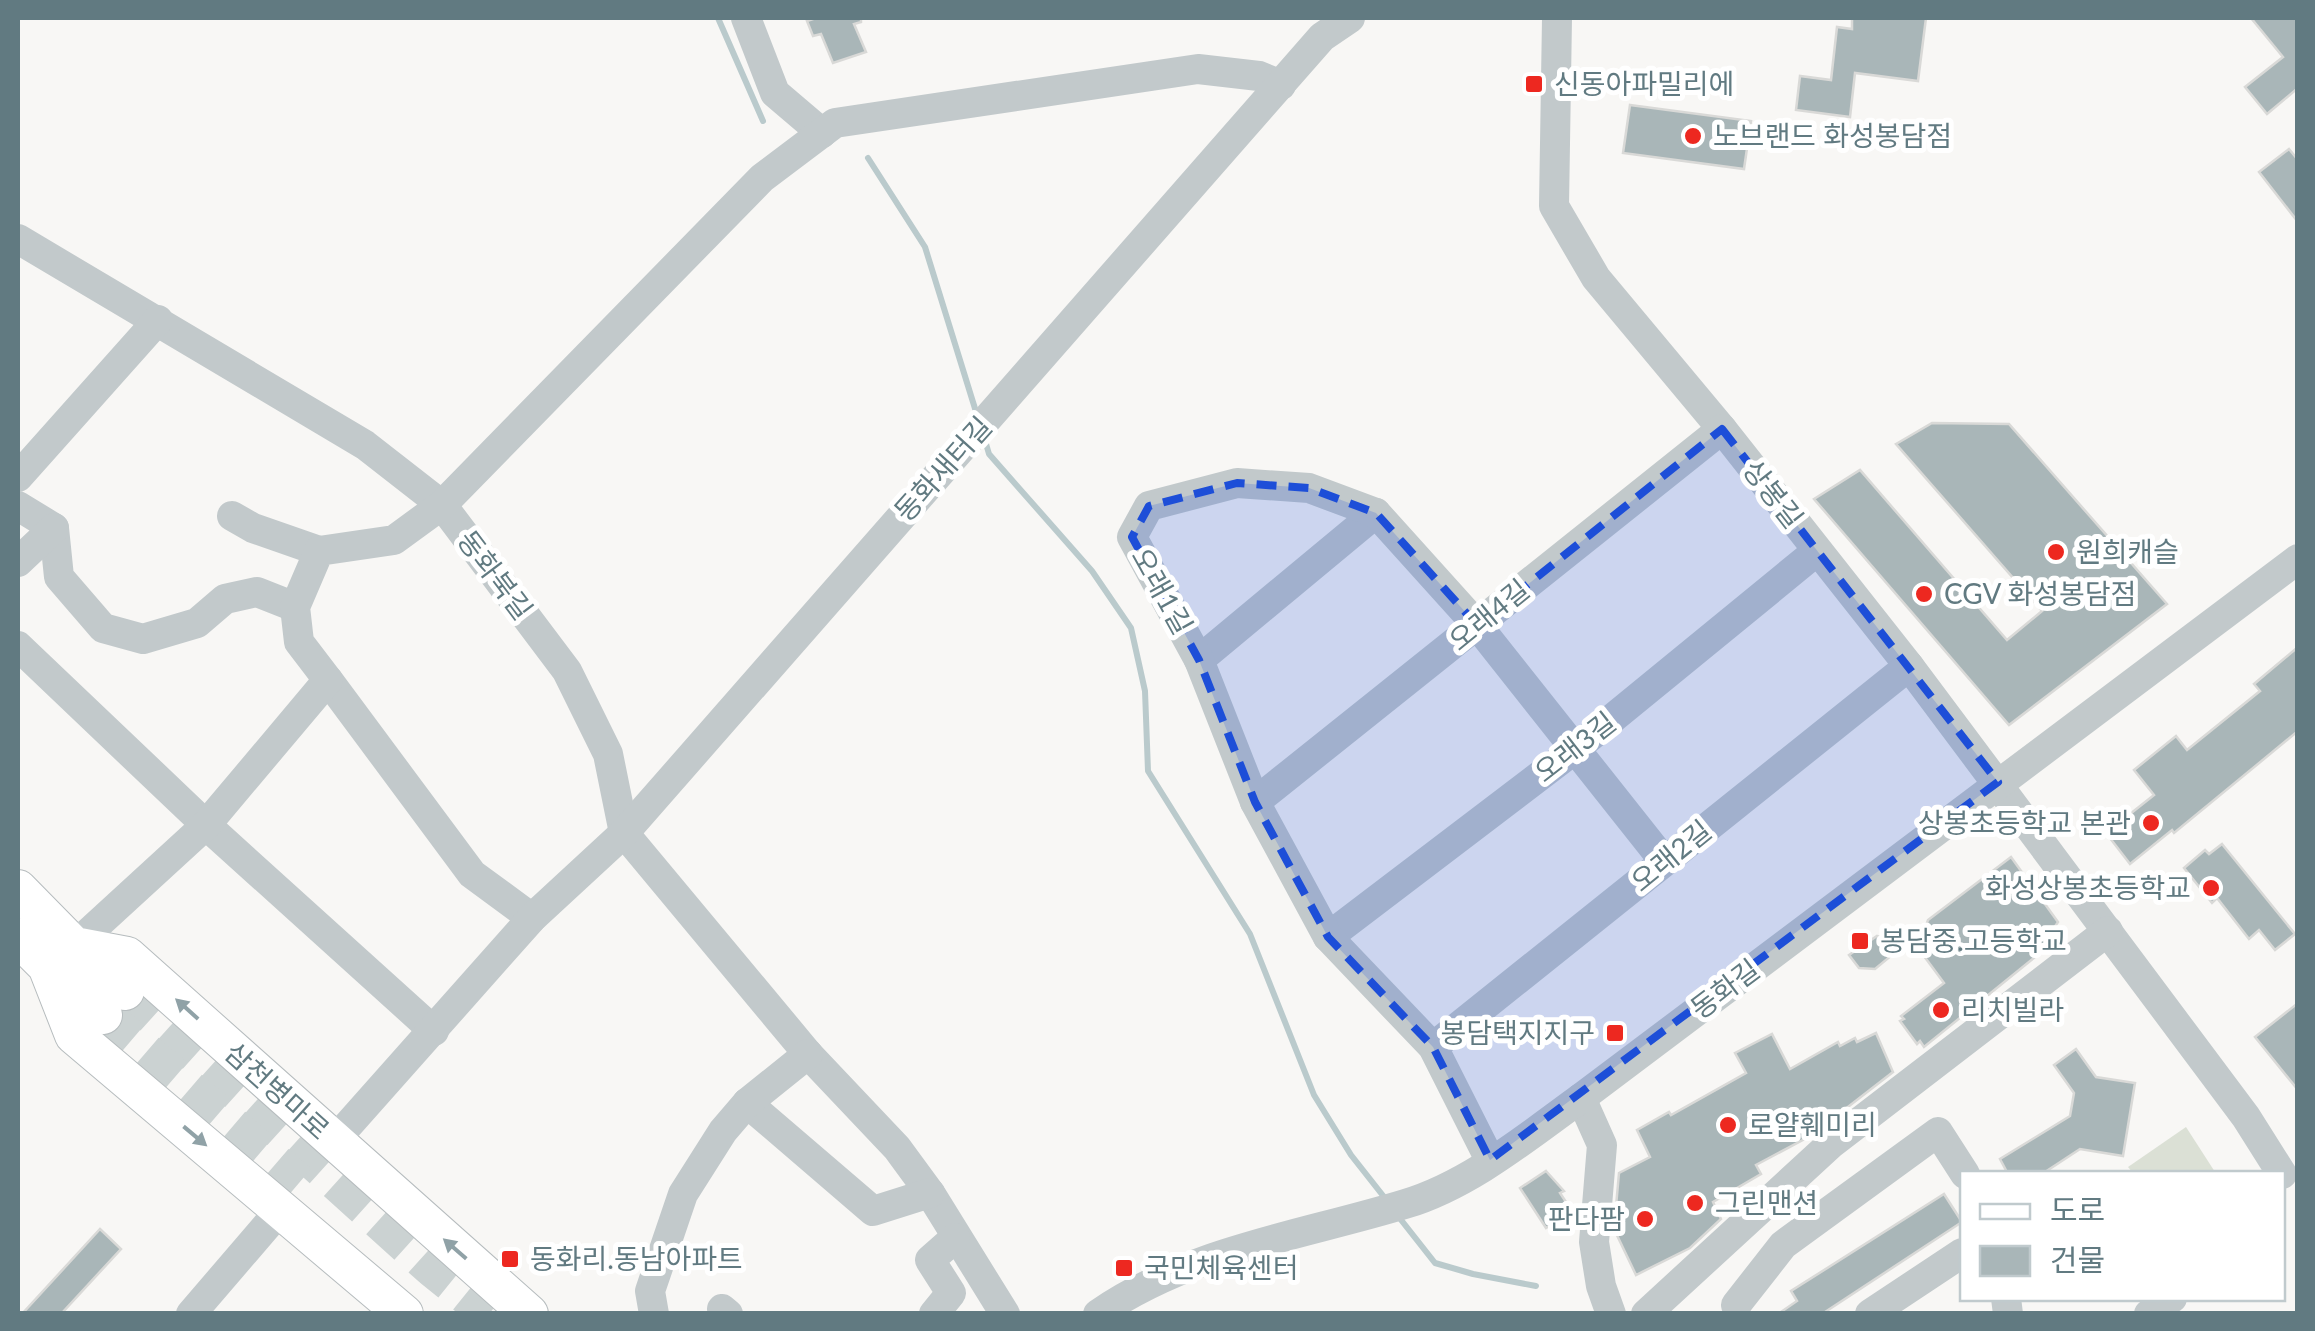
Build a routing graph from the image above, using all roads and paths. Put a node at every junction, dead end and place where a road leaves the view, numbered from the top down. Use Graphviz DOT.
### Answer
graph roads {
  1 [pos="746,18"];
  2 [pos="1350,18"];
  3 [pos="1557,18"];
  4 [pos="1280,86"];
  5 [pos="822,133"];
  6 [pos="20,245"];
  7 [pos="158,320"];
  8 [pos="1722,430"];
  9 [pos="18,476"];
  10 [pos="442,505"];
  11 [pos="18,506"];
  12 [pos="1376,513"];
  13 [pos="232,516"];
  14 [pos="54,528"];
  15 [pos="1817,551"];
  16 [pos="319,552"];
  17 [pos="2298,559"];
  18 [pos="18,562"];
  19 [pos="295,607"];
  20 [pos="1476,625"];
  21 [pos="18,646"];
  22 [pos="1199,660"];
  23 [pos="1909,666"];
  24 [pos="328,680"];
  25 [pos="1575,748"];
  26 [pos="1998,782"];
  27 [pos="1255,802"];
  28 [pos="206,824"];
  29 [pos="624,833"];
  30 [pos="1664,861"];
  31 [pos="18,889"];
  32 [pos="532,918"];
  33 [pos="2108,931"];
  34 [pos="18,938"];
  35 [pos="1328,938"];
  36 [pos="60,956"];
  37 [pos="114,1003"];
  38 [pos="434,1031"];
  39 [pos="1433,1047"];
  40 [pos="808,1054"];
  41 [pos="1581,1098"];
  42 [pos="747,1103"];
  43 [pos="334,1142"];
  44 [pos="1490,1160"];
  45 [pos="1964,1171"];
  46 [pos="2280,1171"];
  47 [pos="930,1193"];
  48 [pos="282,1208"];
  49 [pos="955,1238"];
  50 [pos="1960,1254"];
  51 [pos="1736,1305"];
  52 [pos="191,1314"];
  53 [pos="404,1314"];
  54 [pos="528,1314"];
  55 [pos="654,1314"];
  56 [pos="934,1314"];
  57 [pos="1005,1314"];
  58 [pos="1098,1314"];
  59 [pos="1611,1314"];
  60 [pos="1646,1314"];
  61 [pos="1870,1314"];
  1 -- 5 [label="street"];
  2 -- 4 [label="street, 동화새터길"];
  3 -- 8 [label="street, 상봉길"];
  4 -- 5 [label="street"];
  4 -- 29 [label="street, 동화새터길"];
  5 -- 10 [label="street"];
  6 -- 7 [label="street, 동화북길"];
  7 -- 9 [label="street"];
  7 -- 10 [label="street, 동화북길"];
  8 -- 15 [label="street, 상봉길"];
  8 -- 20 [label="street, 오래4길"];
  10 -- 16 [label="street"];
  10 -- 29 [label="street, 동화북길"];
  11 -- 14 [label="street"];
  12 -- 20 [label="street, 오래1길"];
  12 -- 22 [label="street"];
  12 -- 22 [label="street, 오래1길"];
  13 -- 16 [label="street"];
  14 -- 18 [label="street"];
  14 -- 19 [label="street"];
  15 -- 23 [label="street, 상봉길"];
  15 -- 25 [label="street, 오래3길"];
  16 -- 19 [label="street"];
  17 -- 26 [label="street, 동화길"];
  19 -- 24 [label="street"];
  20 -- 25 [label="street, 오래1길"];
  20 -- 27 [label="street, 오래4길"];
  21 -- 28 [label="street"];
  22 -- 27 [label="street, 오래1길"];
  23 -- 26 [label="street, 상봉길"];
  23 -- 30 [label="street, 오래2길"];
  24 -- 28 [label="street"];
  24 -- 32 [label="street"];
  25 -- 30 [label="street, 오래1길"];
  25 -- 35 [label="street, 오래3길"];
  26 -- 33 [label="street, 상봉길"];
  26 -- 41 [label="street, 동화길"];
  27 -- 35 [label="street, 오래1길"];
  28 -- 36 [label="street"];
  28 -- 38 [label="street"];
  29 -- 32 [label="street, 동화새터길"];
  29 -- 40 [label="street, 동화북길"];
  30 -- 39 [label="street, 오래2길"];
  31 -- 36 [label="main road"];
  32 -- 38 [label="street, 동화새터길"];
  33 -- 46 [label="street, 상봉길"];
  33 -- 60 [label="street"];
  34 -- 36 [label="main road"];
  35 -- 39 [label="street, 오래1길"];
  36 -- 37 [label="main road"];
  43 -- 36 [label="main road, 삼천병마로, one-way"];
  36 -- 48 [label="main road, one-way"];
  38 -- 43 [label="street, 동화새터길"];
  39 -- 44 [label="street, 오래1길"];
  40 -- 42 [label="street"];
  40 -- 47 [label="street, 동화북길"];
  41 -- 44 [label="street, 동화길"];
  41 -- 59 [label="street"];
  42 -- 47 [label="street"];
  42 -- 55 [label="street"];
  54 -- 43 [label="main road, 삼천병마로, one-way"];
  44 -- 58 [label="street, 동화길"];
  45 -- 51 [label="street"];
  47 -- 49 [label="street, 동화북길"];
  48 -- 52 [label="street"];
  48 -- 53 [label="main road"];
  49 -- 56 [label="street"];
  49 -- 57 [label="street, 동화북길"];
  50 -- 61 [label="street"];
}
